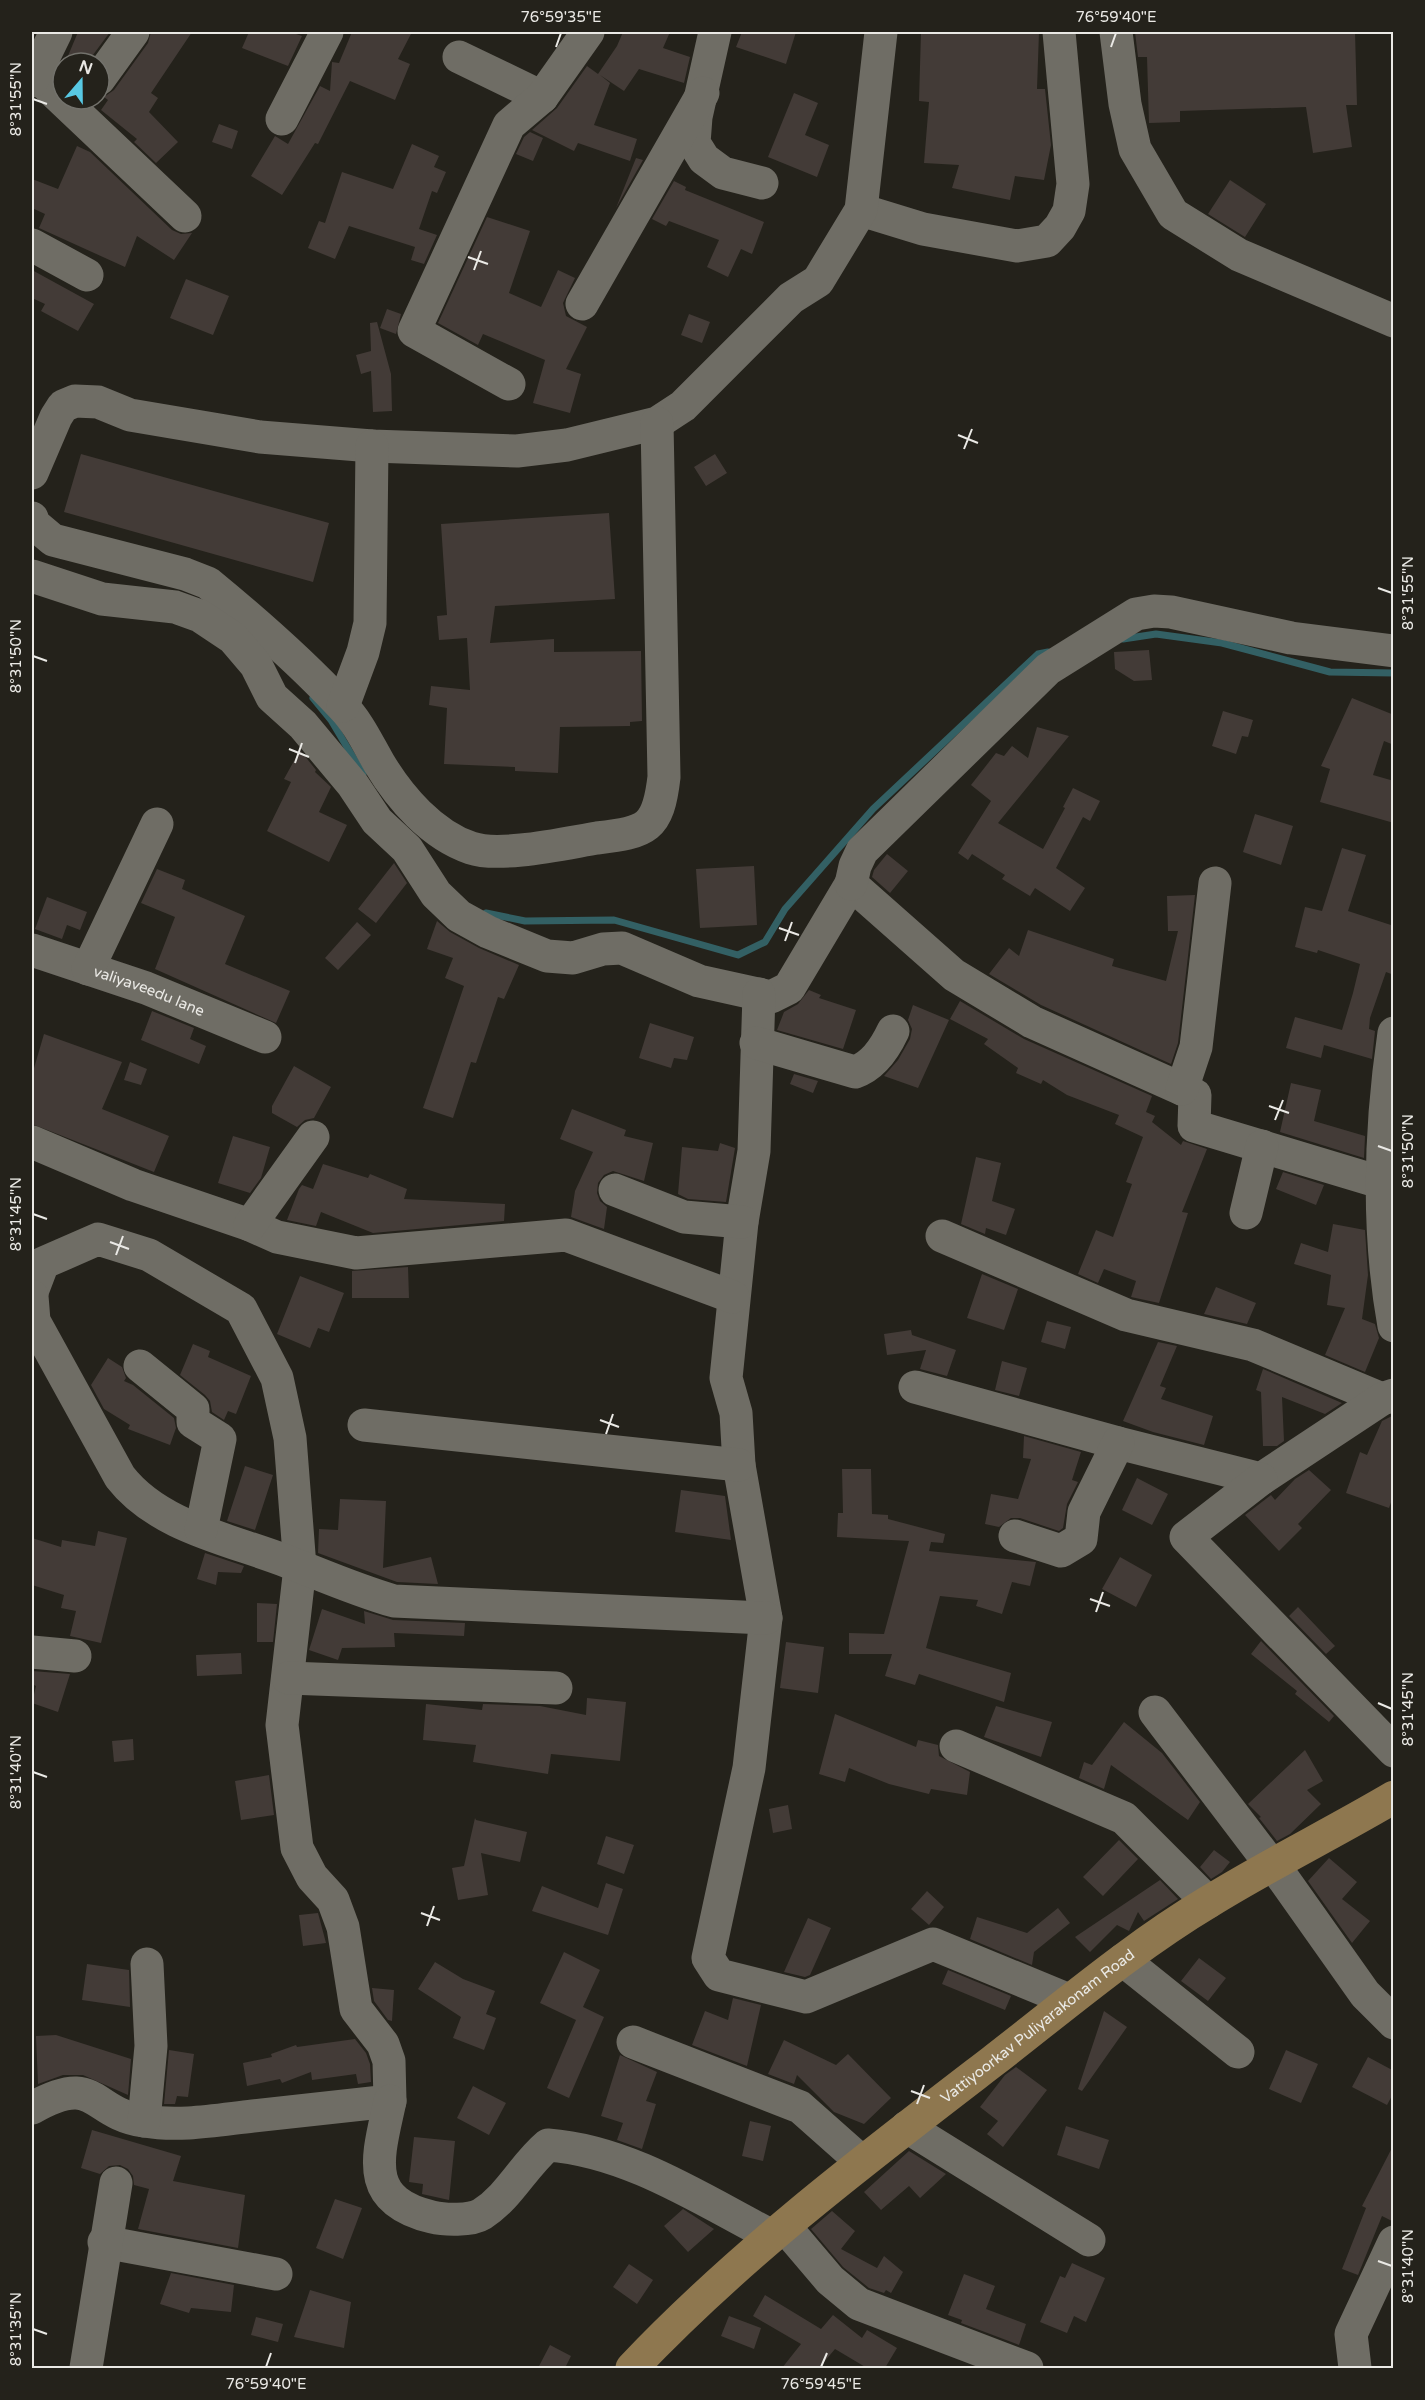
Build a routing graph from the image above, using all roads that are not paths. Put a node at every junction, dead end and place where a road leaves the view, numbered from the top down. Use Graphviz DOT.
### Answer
graph roads {
  1 [pos="56,32"];
  2 [pos="133,32"];
  3 [pos="327,32"];
  4 [pos="588,32"];
  5 [pos="715,32"];
  6 [pos="881,32"];
  7 [pos="1059,32"];
  8 [pos="1116,32"];
  9 [pos="459,57"];
  10 [pos="111,63"];
  11 [pos="33,77"];
  12 [pos="703,93"];
  13 [pos="543,97"];
  14 [pos="282,119"];
  15 [pos="762,183"];
  16 [pos="861,210"];
  17 [pos="185,216"];
  18 [pos="32,245"];
  19 [pos="87,275"];
  20 [pos="582,304"];
  21 [pos="1394,321"];
  22 [pos="509,384"];
  23 [pos="657,423"];
  24 [pos="372,446"];
  25 [pos="32,473"];
  26 [pos="32,518"];
  27 [pos="32,576"];
  28 [pos="1394,651"];
  29 [pos="343,706"];
  30 [pos="157,824"];
  31 [pos="1215,883"];
  32 [pos="851,885"];
  33 [pos="32,950"];
  34 [pos="88,969"];
  35 [pos="759,994"];
  36 [pos="893,1032"];
  37 [pos="1394,1034"];
  38 [pos="265,1037"];
  39 [pos="756,1043"];
  40 [pos="1182,1089"];
  41 [pos="313,1137"];
  42 [pos="32,1142"];
  43 [pos="1262,1146"];
  44 [pos="1387,1173"];
  45 [pos="615,1190"];
  46 [pos="1246,1213"];
  47 [pos="742,1222"];
  48 [pos="250,1225"];
  49 [pos="942,1236"];
  50 [pos="32,1294"];
  51 [pos="733,1297"];
  52 [pos="1394,1326"];
  53 [pos="140,1365"];
  54 [pos="915,1387"];
  55 [pos="1388,1397"];
  56 [pos="364,1425"];
  57 [pos="1118,1443"];
  58 [pos="739,1465"];
  59 [pos="1261,1479"];
  60 [pos="201,1530"];
  61 [pos="1015,1536"];
  62 [pos="300,1567"];
  63 [pos="766,1618"];
  64 [pos="32,1652"];
  65 [pos="75,1656"];
  66 [pos="288,1678"];
  67 [pos="556,1688"];
  68 [pos="1155,1712"];
  69 [pos="957,1746"];
  70 [pos="1394,1751"];
  71 [pos="1394,1797"];
  72 [pos="1272,1865"];
  73 [pos="1208,1902"];
  74 [pos="1123,1960"];
  75 [pos="147,1964"];
  76 [pos="1069,2000"];
  77 [pos="1394,2024"];
  78 [pos="633,2042"];
  79 [pos="1238,2052"];
  80 [pos="390,2101"];
  81 [pos="32,2108"];
  82 [pos="144,2121"];
  83 [pos="907,2127"];
  84 [pos="862,2162"];
  85 [pos="116,2183"];
  86 [pos="778,2231"];
  87 [pos="1089,2240"];
  88 [pos="104,2242"];
  89 [pos="1394,2242"];
  90 [pos="276,2274"];
  91 [pos="86,2368"];
  92 [pos="632,2368"];
  93 [pos="1027,2368"];
  94 [pos="1355,2368"];
  1 -- 11 [label="street"];
  2 -- 10 [label="street"];
  3 -- 14 [label="street"];
  4 -- 13 [label="street"];
  5 -- 12 [label="street"];
  6 -- 16 [label="street"];
  7 -- 16 [label="street"];
  8 -- 21 [label="street"];
  9 -- 13 [label="street"];
  11 -- 17 [label="street"];
  12 -- 15 [label="street"];
  12 -- 20 [label="street"];
  13 -- 22 [label="street"];
  16 -- 23 [label="street"];
  18 -- 19 [label="street"];
  23 -- 24 [label="street"];
  23 -- 29 [label="street"];
  24 -- 25 [label="street"];
  24 -- 29 [label="street"];
  26 -- 29 [label="street"];
  27 -- 35 [label="street"];
  28 -- 32 [label="street"];
  30 -- 34 [label="street"];
  31 -- 40 [label="street"];
  32 -- 35 [label="street"];
  32 -- 40 [label="street"];
  33 -- 34 [label="street, valiyaveedu lane"];
  34 -- 38 [label="street, valiyaveedu lane"];
  35 -- 39 [label="street"];
  36 -- 39 [label="street"];
  37 -- 44 [label="street"];
  39 -- 47 [label="street"];
  40 -- 43 [label="street"];
  41 -- 48 [label="street"];
  42 -- 48 [label="street"];
  43 -- 44 [label="street"];
  43 -- 46 [label="street"];
  44 -- 52 [label="street"];
  45 -- 47 [label="street"];
  47 -- 51 [label="street"];
  48 -- 51 [label="street"];
  49 -- 55 [label="street"];
  50 -- 60 [label="street"];
  50 -- 62 [label="street"];
  51 -- 58 [label="street"];
  53 -- 60 [label="street"];
  54 -- 57 [label="street"];
  55 -- 59 [label="street"];
  56 -- 58 [label="street"];
  57 -- 59 [label="street"];
  57 -- 61 [label="street"];
  58 -- 63 [label="street"];
  59 -- 70 [label="street"];
  60 -- 62 [label="street"];
  62 -- 63 [label="street"];
  62 -- 66 [label="street"];
  63 -- 76 [label="street"];
  64 -- 65 [label="street"];
  66 -- 67 [label="street"];
  66 -- 80 [label="street"];
  68 -- 72 [label="street"];
  69 -- 73 [label="street"];
  71 -- 72 [label="main road, Vattiyoorkav Puliyarakonam Road"];
  72 -- 73 [label="main road, Vattiyoorkav Puliyarakonam Road"];
  72 -- 77 [label="street"];
  73 -- 74 [label="main road, Vattiyoorkav Puliyarakonam Road"];
  74 -- 76 [label="main road, Vattiyoorkav Puliyarakonam Road"];
  74 -- 79 [label="street"];
  75 -- 82 [label="street"];
  76 -- 83 [label="main road, Vattiyoorkav Puliyarakonam Road"];
  78 -- 84 [label="street"];
  80 -- 82 [label="street"];
  80 -- 86 [label="street"];
  81 -- 82 [label="street"];
  83 -- 84 [label="main road, Vattiyoorkav Puliyarakonam Road"];
  83 -- 87 [label="street"];
  84 -- 86 [label="main road, Vattiyoorkav Puliyarakonam Road"];
  85 -- 88 [label="street"];
  86 -- 92 [label="main road, Vattiyoorkav Puliyarakonam Road"];
  86 -- 93 [label="street"];
  88 -- 90 [label="street"];
  88 -- 91 [label="street"];
  89 -- 94 [label="street"];
}
